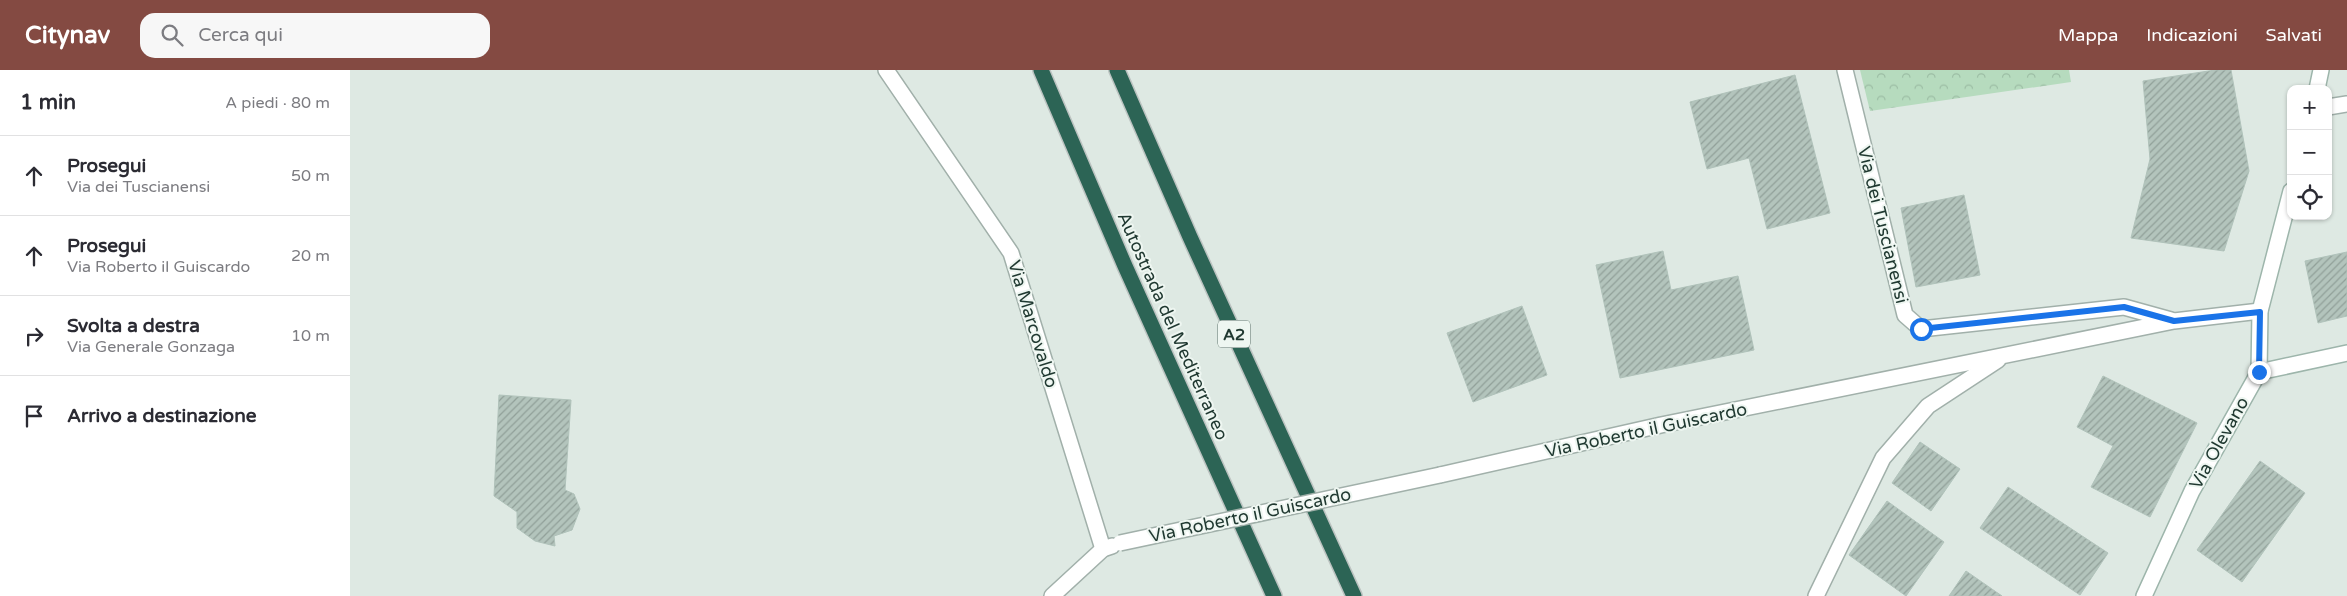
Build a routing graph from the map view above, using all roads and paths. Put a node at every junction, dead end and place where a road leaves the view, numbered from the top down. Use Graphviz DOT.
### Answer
graph roads {
  1 [pos="886,70"];
  2 [pos="1041,70"];
  3 [pos="1117,70"];
  4 [pos="1845,70"];
  5 [pos="2321,70"];
  6 [pos="2318,85"];
  7 [pos="2347,104"];
  8 [pos="2332,106"];
  9 [pos="2287,207"];
  10 [pos="2260,312"];
  11 [pos="2174,321"];
  12 [pos="2347,353"];
  13 [pos="2006,355"];
  14 [pos="2259,372"];
  15 [pos="1103,549"];
  16 [pos="1052,596"];
  17 [pos="1274,596"];
  18 [pos="1354,596"];
  19 [pos="1816,596"];
  20 [pos="2144,596"];
  1 -- 15 [label="street, Via Marcovaldo"];
  2 -- 17 [label="highway, Autostrada del Mediterraneo"];
  3 -- 18 [label="highway, A2"];
  4 -- 11 [label="street, Via dei Tuscianensi"];
  5 -- 6 [label="street"];
  7 -- 8 [label="street"];
  9 -- 10 [label="street"];
  10 -- 11 [label="street, Via Roberto il Guiscardo"];
  10 -- 14 [label="street"];
  11 -- 13 [label="street, Via Roberto il Guiscardo"];
  12 -- 14 [label="street"];
  13 -- 15 [label="street, Via Roberto il Guiscardo, bridge"];
  13 -- 19 [label="street"];
  14 -- 20 [label="street, Via Olevano"];
  15 -- 16 [label="street, Via Roberto il Guiscardo"];
}
